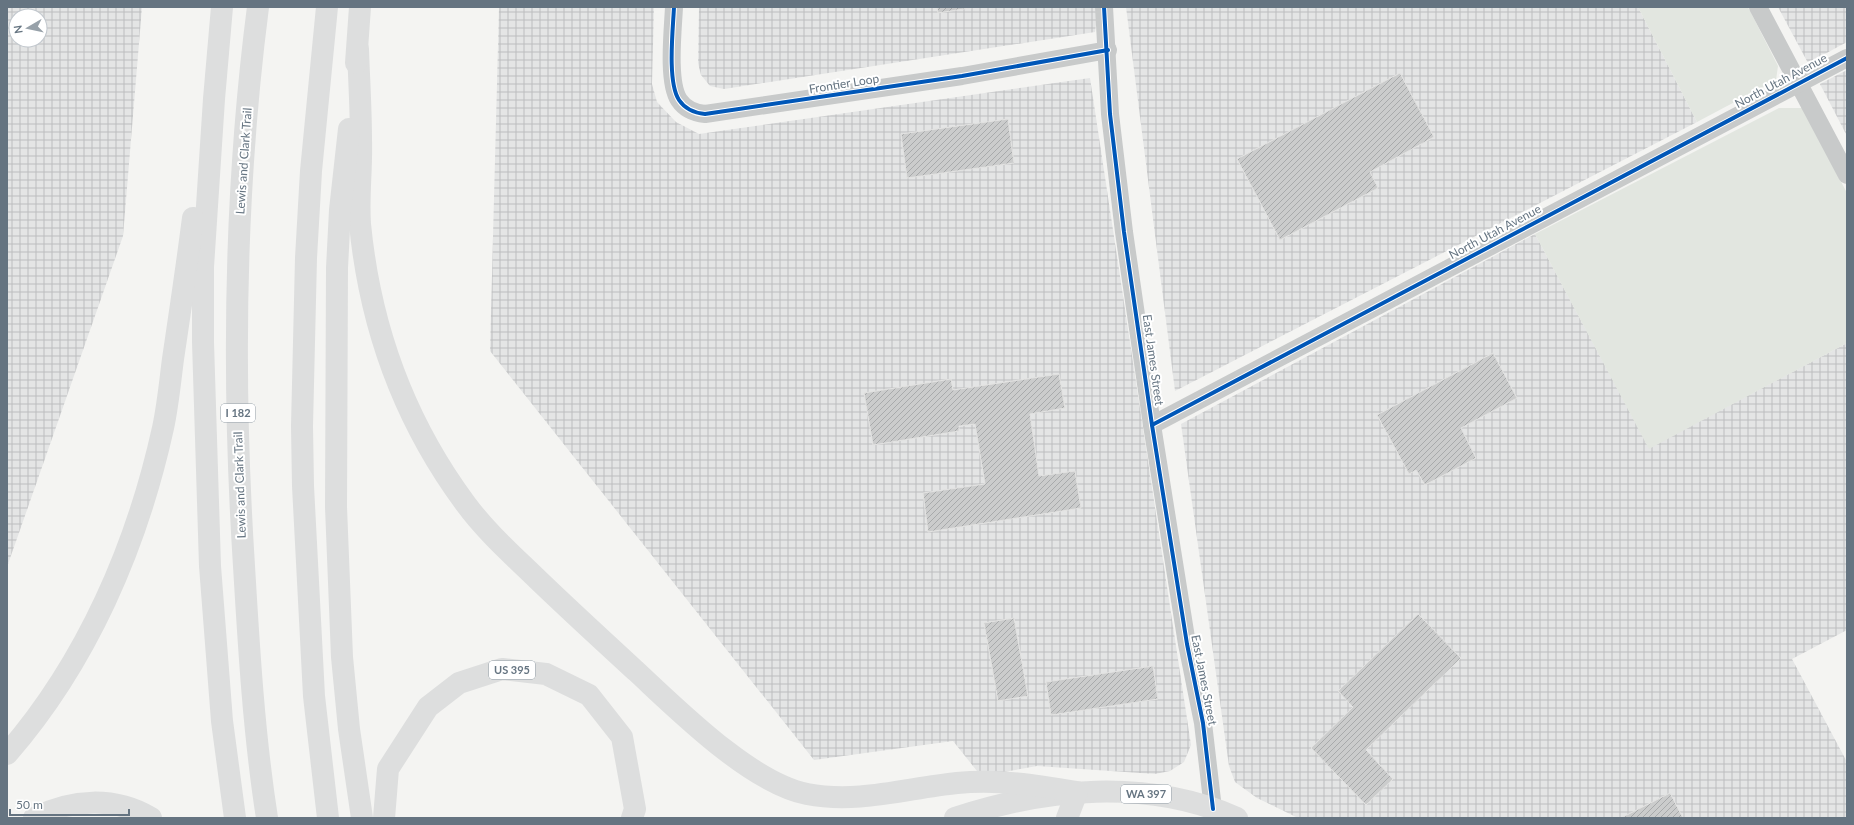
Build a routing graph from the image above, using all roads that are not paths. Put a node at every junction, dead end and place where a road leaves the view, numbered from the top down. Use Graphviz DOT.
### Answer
graph roads {
  1 [pos="222,7"];
  2 [pos="258,7"];
  3 [pos="327,7"];
  4 [pos="360,7"];
  5 [pos="674,7"];
  6 [pos="1104,7"];
  7 [pos="1758,7"];
  8 [pos="358,49"];
  9 [pos="1108,50"];
  10 [pos="1847,58"];
  11 [pos="1798,83"];
  12 [pos="214,99"];
  13 [pos="1847,175"];
  14 [pos="1152,425"];
  15 [pos="7,754"];
  16 [pos="1077,792"];
  17 [pos="1214,809"];
  18 [pos="34,818"];
  19 [pos="152,818"];
  20 [pos="235,818"];
  21 [pos="267,818"];
  22 [pos="328,818"];
  23 [pos="362,818"];
  24 [pos="384,818"];
  25 [pos="632,818"];
  26 [pos="956,818"];
  27 [pos="1067,818"];
  28 [pos="1236,818"];
  1 -- 12 [label="main road"];
  2 -- 21 [label="main road, Lewis and Clark Trail / I 182"];
  3 -- 22 [label="main road"];
  4 -- 8 [label="main road"];
  5 -- 9 [label="street, Frontier Loop"];
  6 -- 9 [label="street, East James Street"];
  7 -- 11 [label="street"];
  8 -- 16 [label="main road"];
  8 -- 23 [label="main road"];
  9 -- 14 [label="street, East James Street"];
  10 -- 11 [label="street, North Utah Avenue"];
  11 -- 13 [label="street"];
  11 -- 14 [label="street, North Utah Avenue"];
  12 -- 15 [label="main road"];
  12 -- 20 [label="main road"];
  14 -- 17 [label="street, East James Street"];
  16 -- 17 [label="main road, WA 397"];
  16 -- 26 [label="main road, WA 397"];
  16 -- 27 [label="main road"];
  17 -- 28 [label="main road, WA 397"];
  18 -- 19 [label="main road"];
  24 -- 25 [label="main road, US 395"];
}
